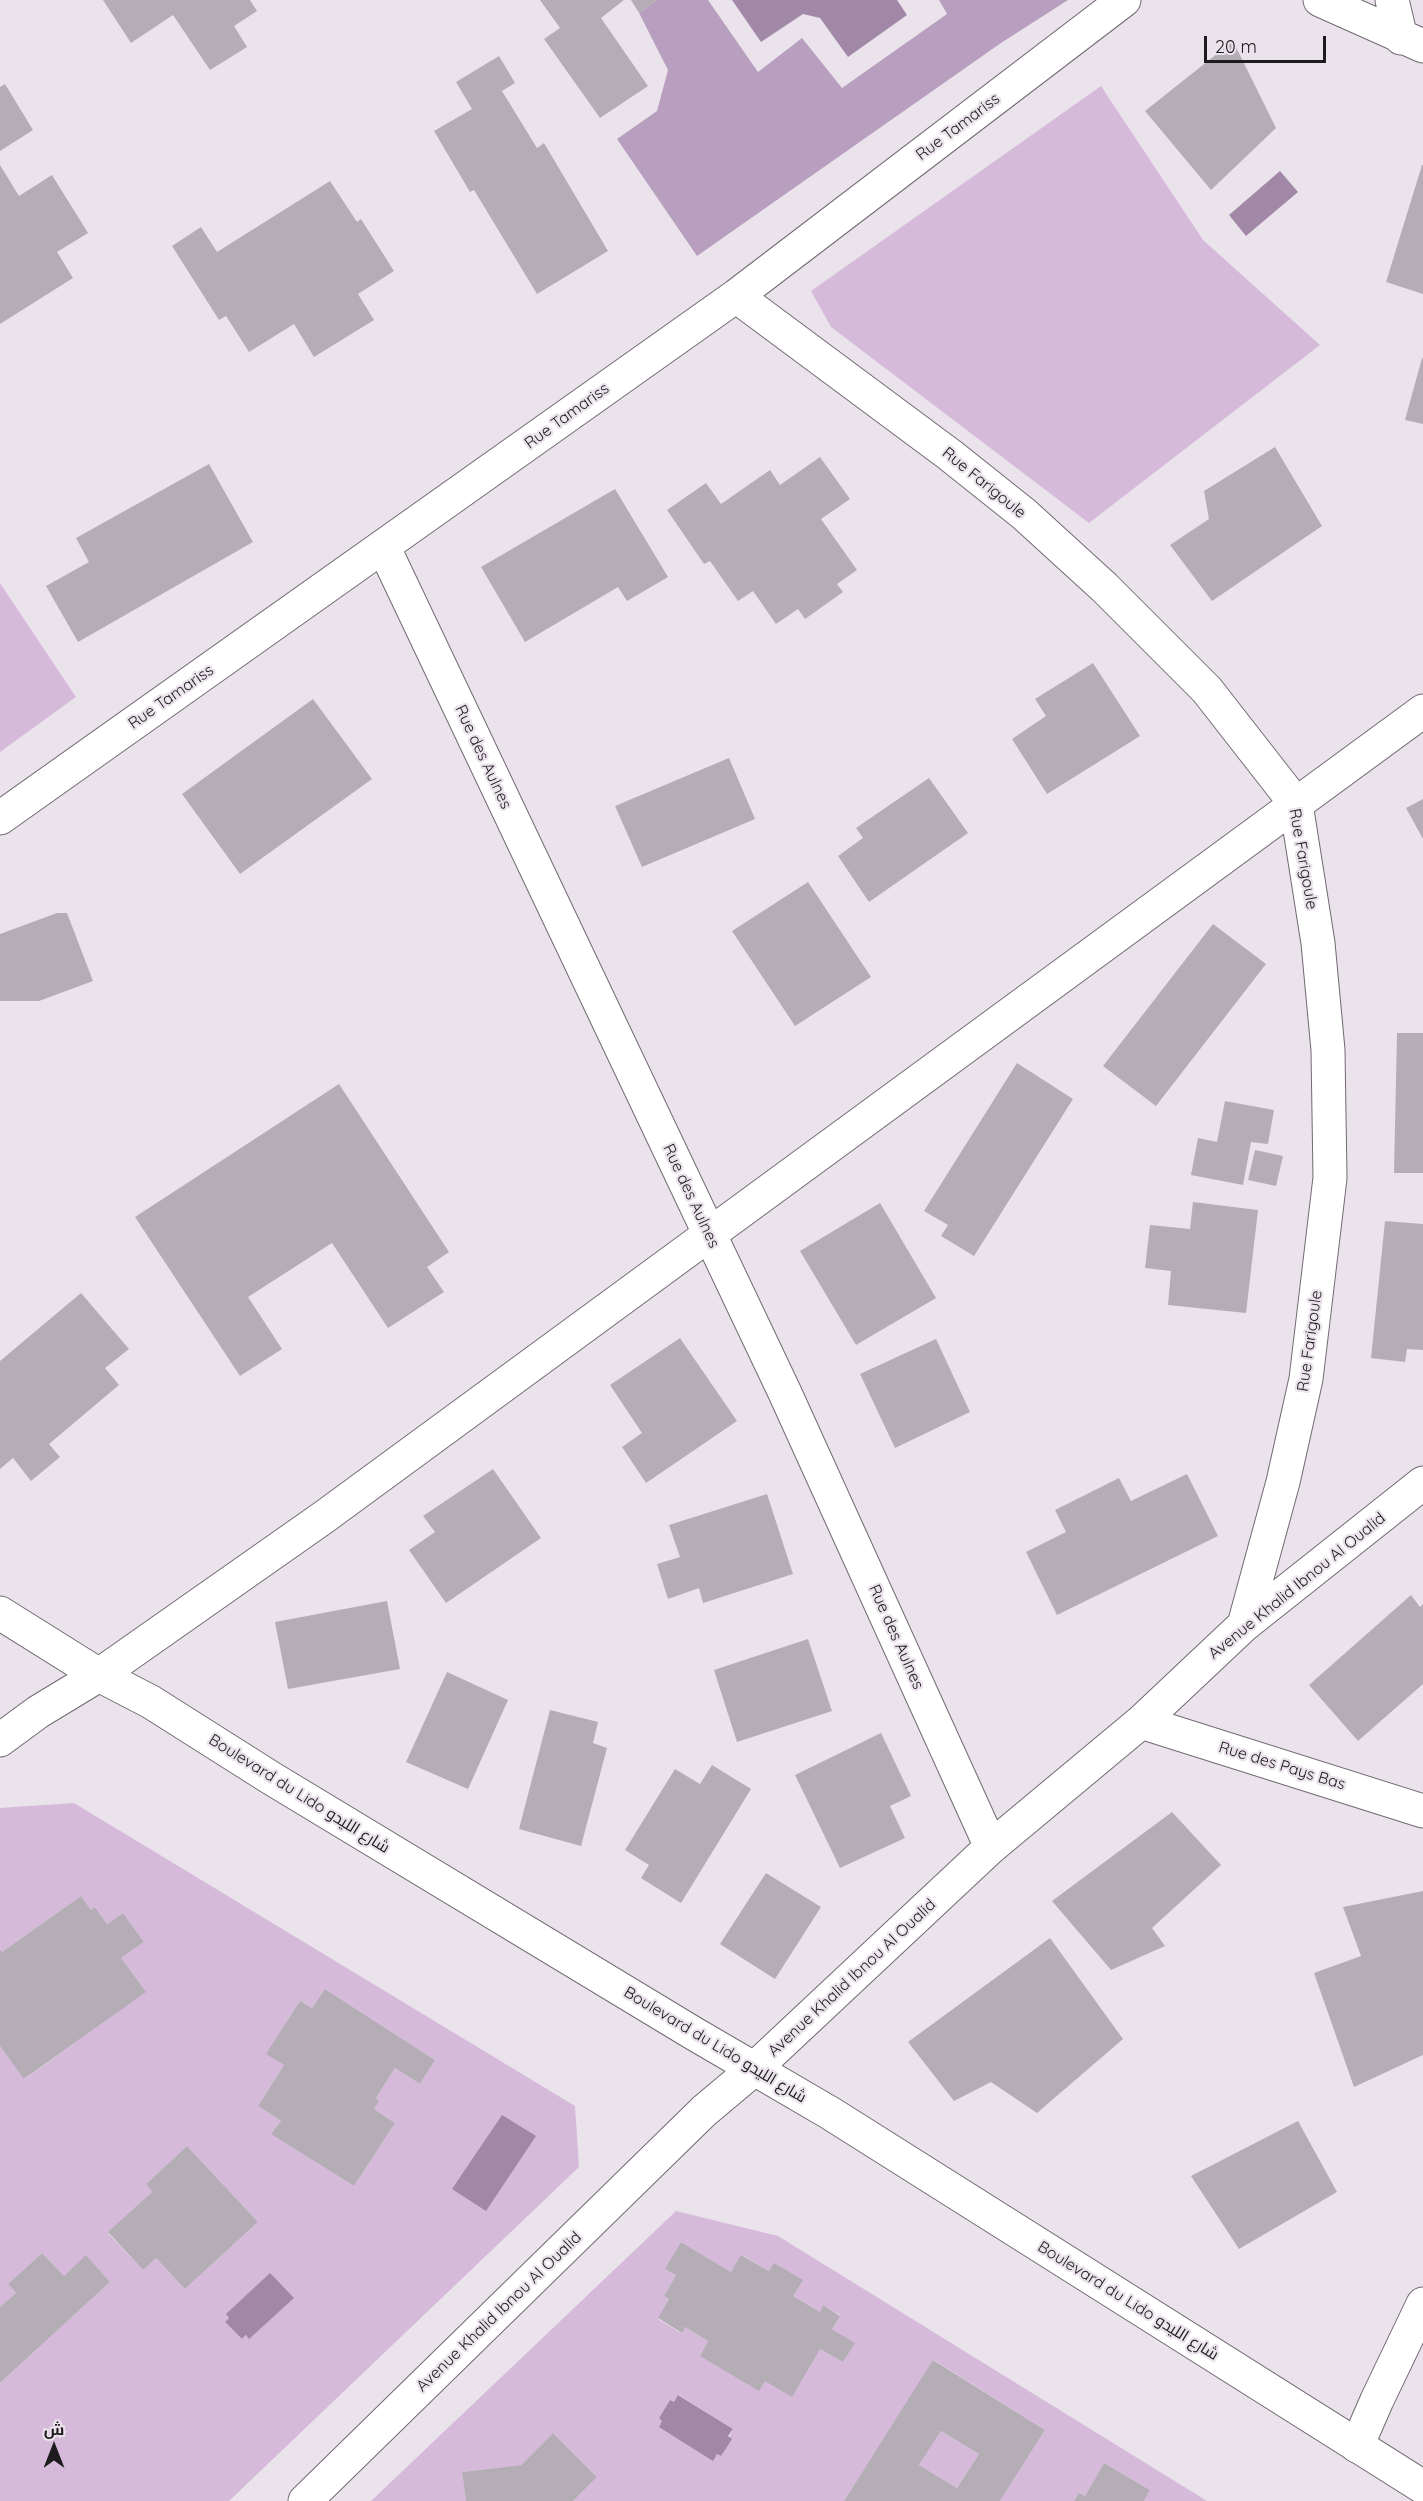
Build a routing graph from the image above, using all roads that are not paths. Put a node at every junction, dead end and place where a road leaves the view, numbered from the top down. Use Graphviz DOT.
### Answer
graph roads {
  1 [pos="1125,0"];
  2 [pos="1320,0"];
  3 [pos="1392,0"];
  4 [pos="1412,42"];
  5 [pos="736,297"];
  6 [pos="384,548"];
  7 [pos="1423,711"];
  8 [pos="1296,804"];
  9 [pos="0,818"];
  10 [pos="710,1234"];
  11 [pos="1423,1483"];
  12 [pos="0,1613"];
  13 [pos="1244,1625"];
  14 [pos="99,1675"];
  15 [pos="1141,1722"];
  16 [pos="0,1740"];
  17 [pos="1423,1811"];
  18 [pos="991,1847"];
  19 [pos="754,2069"];
  20 [pos="1423,2304"];
  21 [pos="1357,2446"];
  22 [pos="1423,2487"];
  23 [pos="305,2501"];
  1 -- 5 [label="street, Rue Tamariss"];
  2 -- 4 [label="street"];
  3 -- 4 [label="street"];
  5 -- 6 [label="street, Rue Tamariss"];
  5 -- 8 [label="street, Rue Farigoule"];
  6 -- 9 [label="street, Rue Tamariss"];
  6 -- 10 [label="street, Rue des Aulnes"];
  7 -- 8 [label="street"];
  8 -- 10 [label="street"];
  8 -- 13 [label="street, Rue Farigoule"];
  10 -- 14 [label="street"];
  10 -- 18 [label="street, Rue des Aulnes"];
  11 -- 13 [label="street, Avenue Khalid Ibnou Al Oualid"];
  12 -- 14 [label="street, Boulevard du Lido شارع الليدو"];
  13 -- 15 [label="street, Avenue Khalid Ibnou Al Oualid"];
  14 -- 16 [label="street"];
  14 -- 19 [label="street, Boulevard du Lido شارع الليدو"];
  15 -- 17 [label="street, Rue des Pays Bas"];
  15 -- 18 [label="street, Avenue Khalid Ibnou Al Oualid"];
  18 -- 19 [label="street, Avenue Khalid Ibnou Al Oualid"];
  19 -- 21 [label="street, Boulevard du Lido شارع الليدو"];
  19 -- 23 [label="street, Avenue Khalid Ibnou Al Oualid"];
  20 -- 21 [label="street"];
  21 -- 22 [label="street, Boulevard du Lido شارع الليدو"];
}
